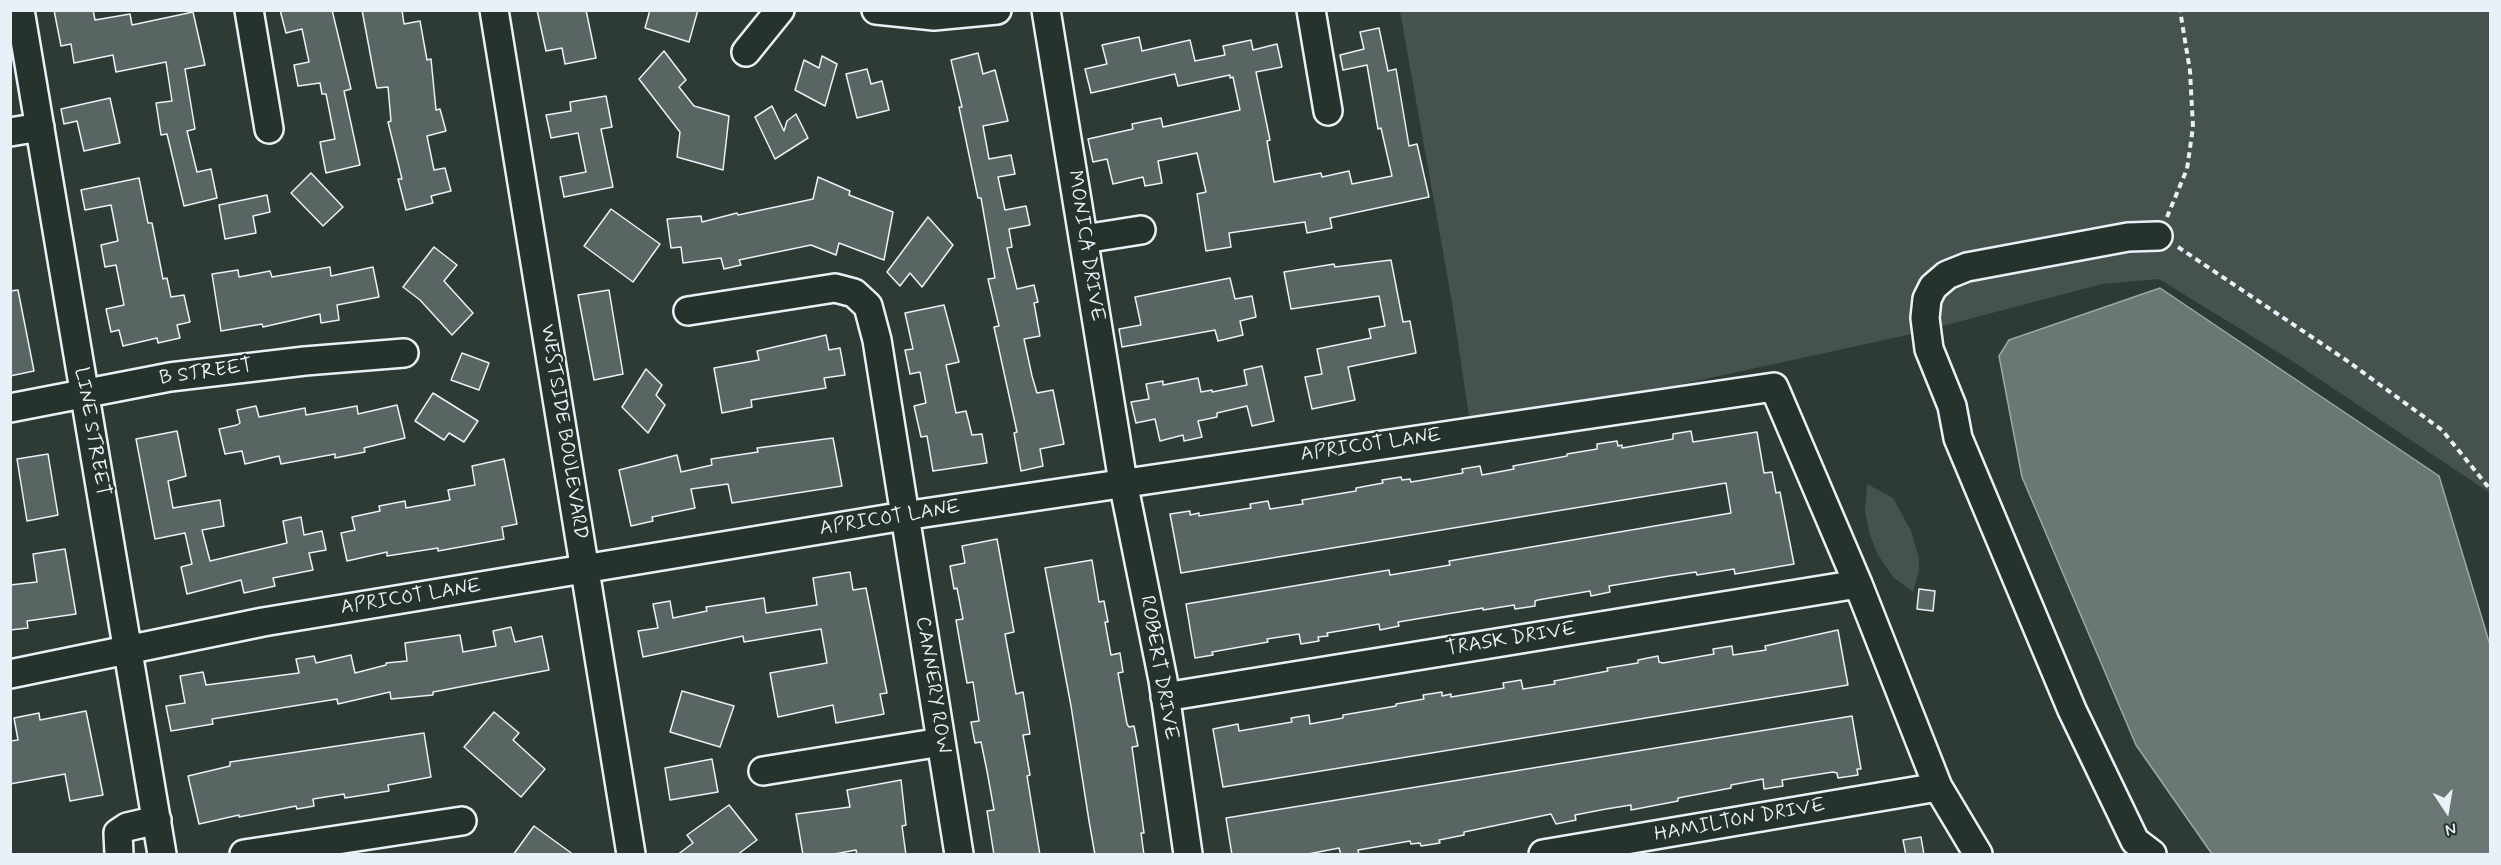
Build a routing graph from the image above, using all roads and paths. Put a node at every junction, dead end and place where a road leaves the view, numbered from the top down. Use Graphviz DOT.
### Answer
graph roads {
  1 [pos="20,10"];
  2 [pos="249,10"];
  3 [pos="494,10"];
  4 [pos="780,10"];
  5 [pos="876,10"];
  6 [pos="997,10"];
  7 [pos="1046,10"];
  8 [pos="1311,10"];
  9 [pos="2180,10"];
  10 [pos="746,52"];
  11 [pos="1328,111"];
  12 [pos="40,127"];
  13 [pos="269,129"];
  14 [pos="10,132"];
  15 [pos="1141,230"];
  16 [pos="2157,236"];
  17 [pos="1084,239"];
  18 [pos="688,311"];
  19 [pos="404,354"];
  20 [pos="85,394"];
  21 [pos="10,408"];
  22 [pos="1124,482"];
  23 [pos="2490,489"];
  24 [pos="904,516"];
  25 [pos="585,568"];
  26 [pos="1858,584"];
  27 [pos="128,650"];
  28 [pos="10,674"];
  29 [pos="1165,697"];
  30 [pos="941,742"];
  31 [pos="763,771"];
  32 [pos="1938,787"];
  33 [pos="157,820"];
  34 [pos="462,821"];
  35 [pos="119,855"];
  36 [pos="162,855"];
  37 [pos="244,855"];
  38 [pos="631,855"];
  39 [pos="959,855"];
  40 [pos="1188,855"];
  41 [pos="1543,855"];
  42 [pos="1978,855"];
  43 [pos="2152,855"];
  1 -- 12 [label="street, LINE STREET"];
  2 -- 13 [label="street"];
  3 -- 25 [label="street, WESTSIDE BOULEVARD"];
  4 -- 10 [label="street"];
  5 -- 6 [label="street"];
  7 -- 17 [label="street, MONICA DRIVE"];
  8 -- 11 [label="street"];
  9 -- 16 [label="path"];
  12 -- 14 [label="street"];
  12 -- 20 [label="street, LINE STREET"];
  15 -- 17 [label="street"];
  16 -- 23 [label="path"];
  16 -- 43 [label="street"];
  17 -- 22 [label="street, MONICA DRIVE"];
  18 -- 24 [label="street, CANNERY ROW"];
  19 -- 20 [label="street, B STREET"];
  20 -- 21 [label="street, B STREET"];
  20 -- 27 [label="street, LINE STREET"];
  22 -- 24 [label="street, APRICOT LANE"];
  22 -- 26 [label="street, APRICOT LANE"];
  22 -- 29 [label="street, ROBERT DRIVE"];
  24 -- 25 [label="street, APRICOT LANE"];
  24 -- 30 [label="street, CANNERY ROW"];
  25 -- 27 [label="street, APRICOT LANE"];
  25 -- 38 [label="street, WESTSIDE BOULEVARD"];
  26 -- 29 [label="street, TRASK DRIVE"];
  26 -- 32 [label="street"];
  27 -- 28 [label="street, APRICOT LANE"];
  27 -- 33 [label="street, LINE STREET"];
  29 -- 40 [label="street, ROBERT DRIVE"];
  30 -- 31 [label="street"];
  30 -- 39 [label="street, CANNERY ROW"];
  32 -- 41 [label="street, HAMILTON DRIVE"];
  32 -- 42 [label="street"];
  33 -- 35 [label="street"];
  33 -- 36 [label="street, LINE STREET"];
  34 -- 37 [label="street"];
}
